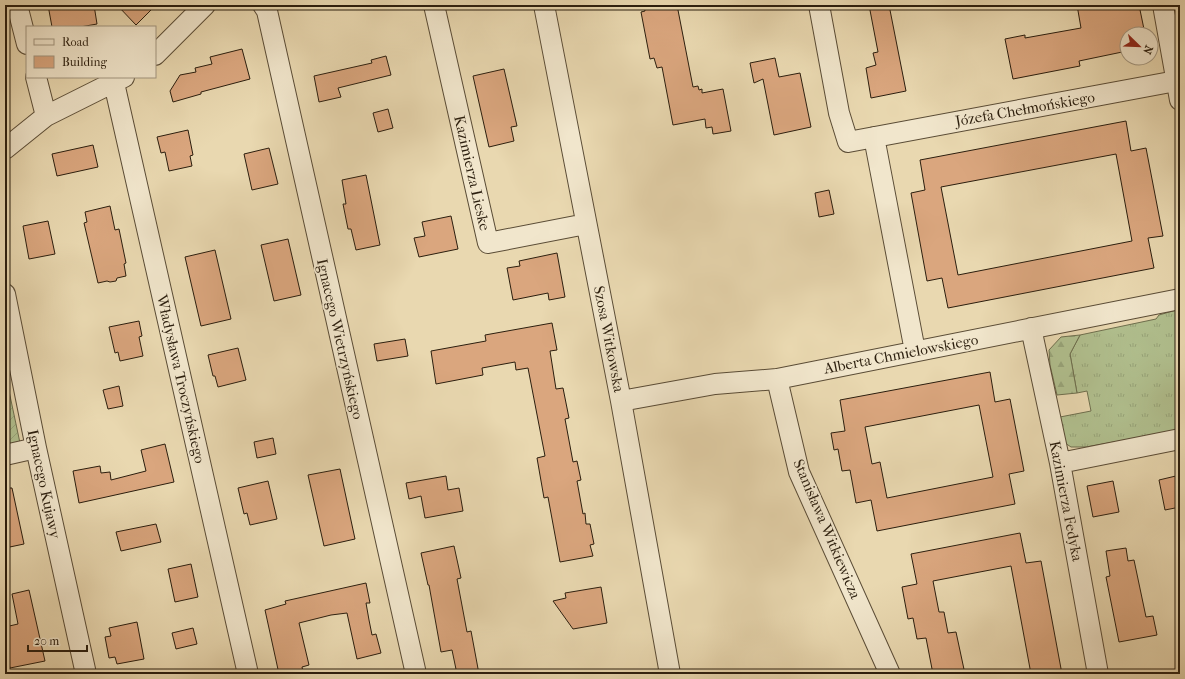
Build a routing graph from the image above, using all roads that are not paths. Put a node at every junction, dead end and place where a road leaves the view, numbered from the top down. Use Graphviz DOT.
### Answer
graph roads {
  1 [pos="17,5"];
  2 [pos="205,5"];
  3 [pos="264,5"];
  4 [pos="434,5"];
  5 [pos="544,5"];
  6 [pos="819,5"];
  7 [pos="1163,5"];
  8 [pos="26,40"];
  9 [pos="156,54"];
  10 [pos="36,78"];
  11 [pos="119,80"];
  12 [pos="1179,91"];
  13 [pos="46,116"];
  14 [pos="874,137"];
  15 [pos="5,149"];
  16 [pos="586,224"];
  17 [pos="5,294"];
  18 [pos="1180,299"];
  19 [pos="1031,328"];
  20 [pos="915,351"];
  21 [pos="777,379"];
  22 [pos="621,402"];
  23 [pos="1180,439"];
  24 [pos="36,448"];
  25 [pos="5,455"];
  26 [pos="1060,463"];
  27 [pos="86,674"];
  28 [pos="248,674"];
  29 [pos="416,674"];
  30 [pos="670,674"];
  31 [pos="890,674"];
  32 [pos="1098,674"];
  1 -- 8 [label="street"];
  2 -- 9 [label="street"];
  3 -- 29 [label="street, Ignacego Wietrzyńskiego"];
  4 -- 16 [label="street, Kazimierza Lieske"];
  5 -- 16 [label="street, Szosa Witkowska"];
  6 -- 14 [label="street, Józefa Chełmońskiego"];
  7 -- 12 [label="street"];
  10 -- 13 [label="street"];
  11 -- 13 [label="street"];
  11 -- 28 [label="street, Władysława Troczyńskiego"];
  12 -- 14 [label="street, Józefa Chełmońskiego"];
  13 -- 15 [label="street"];
  14 -- 20 [label="street"];
  16 -- 22 [label="street, Szosa Witkowska"];
  17 -- 24 [label="street, Ignacego Kujawy"];
  18 -- 19 [label="street, Alberta Chmielowskiego"];
  19 -- 20 [label="street, Alberta Chmielowskiego"];
  19 -- 26 [label="street, Kazimierza Fedyka"];
  20 -- 21 [label="street, Alberta Chmielowskiego"];
  21 -- 22 [label="street, Alberta Chmielowskiego"];
  21 -- 31 [label="street, Stanisława Witkiewicza"];
  22 -- 30 [label="street, Szosa Witkowska"];
  23 -- 26 [label="street"];
  24 -- 25 [label="street"];
  24 -- 27 [label="street, Ignacego Kujawy"];
  26 -- 32 [label="street, Kazimierza Fedyka"];
}
